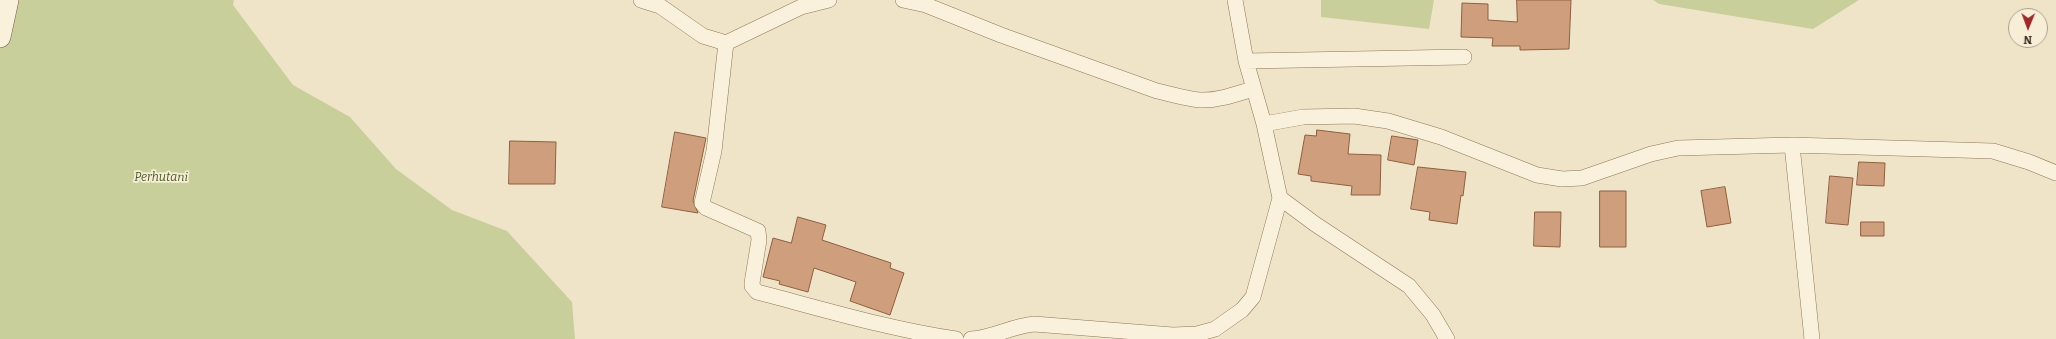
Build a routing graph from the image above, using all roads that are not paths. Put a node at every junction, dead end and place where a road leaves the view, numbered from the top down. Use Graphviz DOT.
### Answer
graph roads {
  1 [pos="8,0"];
  2 [pos="641,0"];
  3 [pos="829,0"];
  4 [pos="903,0"];
  5 [pos="1235,0"];
  6 [pos="0,37"];
  7 [pos="726,44"];
  8 [pos="1464,57"];
  9 [pos="1246,61"];
  10 [pos="1253,89"];
  11 [pos="1264,124"];
  12 [pos="1792,145"];
  13 [pos="2056,173"];
  14 [pos="1280,198"];
  15 [pos="956,339"];
  16 [pos="971,339"];
  17 [pos="1447,339"];
  18 [pos="1812,339"];
  1 -- 6 [label="street"];
  2 -- 7 [label="street"];
  3 -- 7 [label="street"];
  4 -- 10 [label="street"];
  5 -- 9 [label="street"];
  7 -- 15 [label="street"];
  8 -- 9 [label="street"];
  9 -- 10 [label="street"];
  10 -- 11 [label="street"];
  11 -- 12 [label="street"];
  11 -- 14 [label="street"];
  12 -- 13 [label="street"];
  12 -- 18 [label="street"];
  14 -- 16 [label="street"];
  14 -- 17 [label="street"];
}
